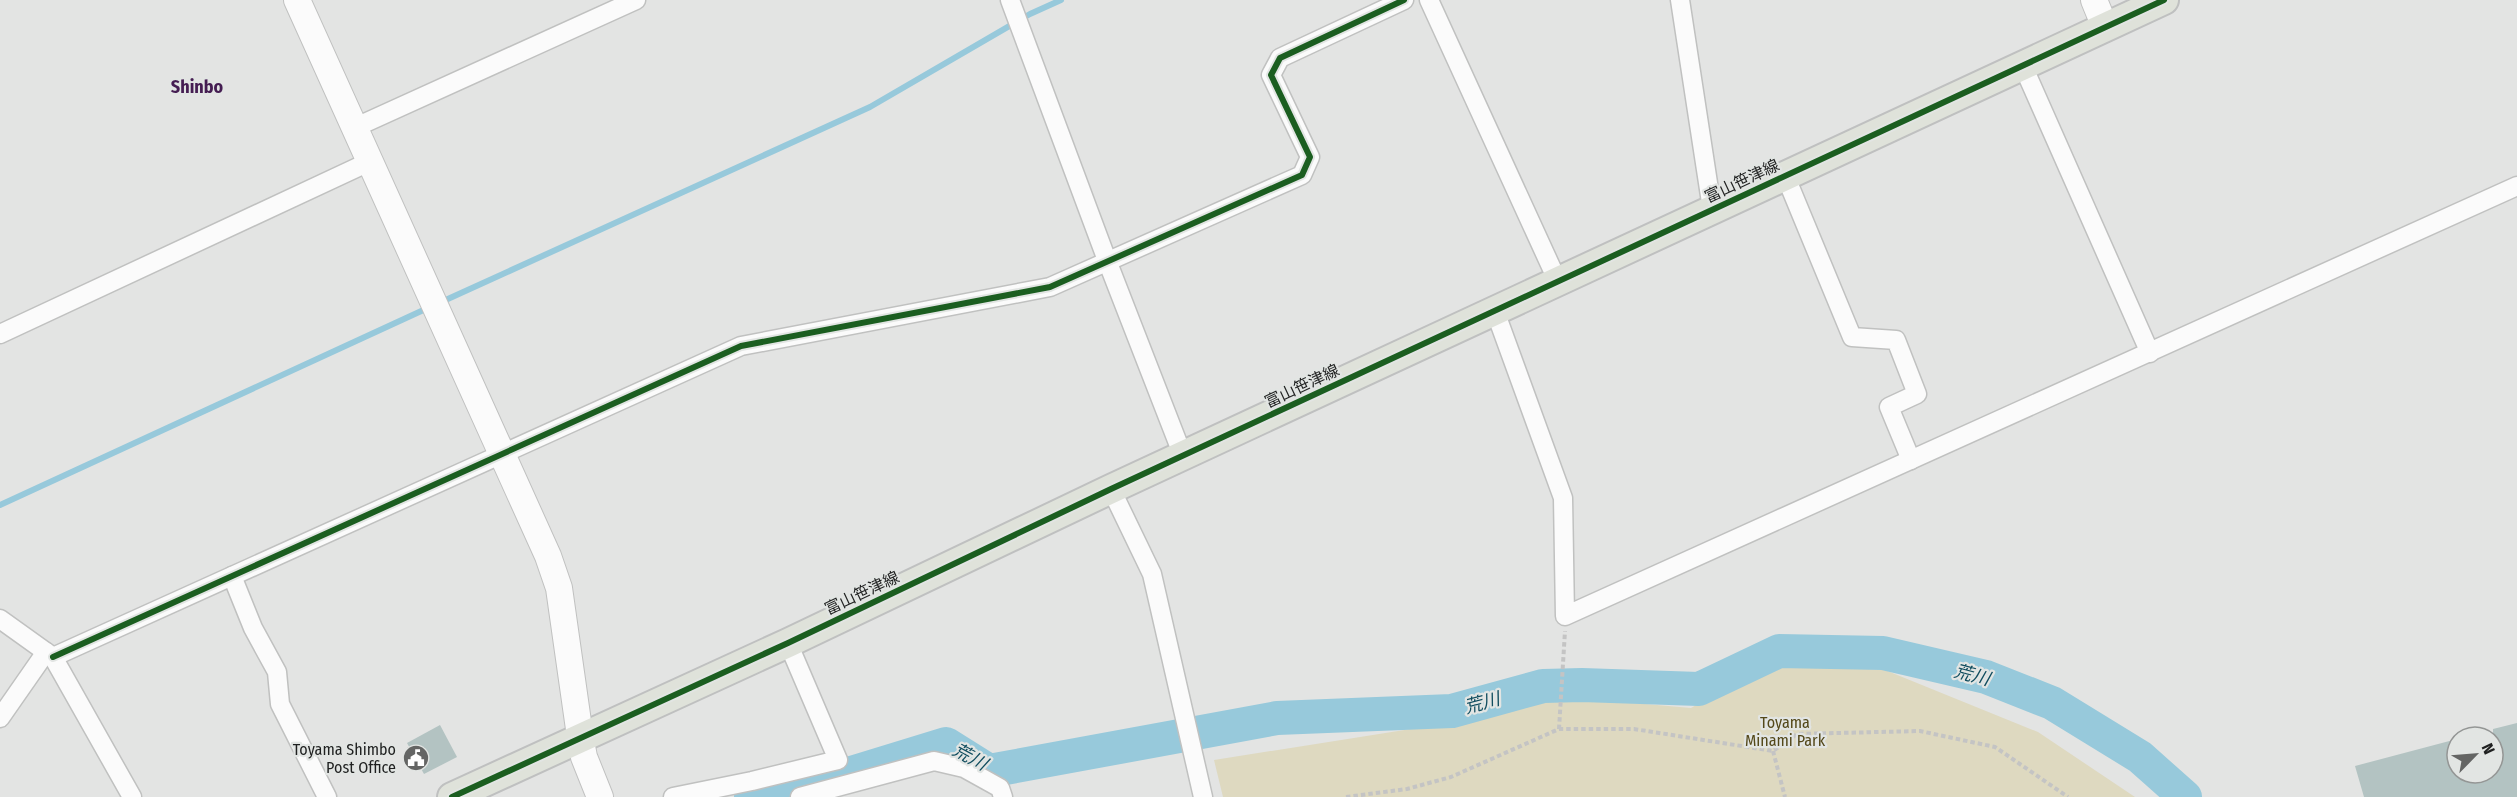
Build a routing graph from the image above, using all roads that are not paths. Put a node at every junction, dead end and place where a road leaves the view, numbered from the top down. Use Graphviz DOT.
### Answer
graph roads {
  1 [pos="297,0"];
  2 [pos="636,0"];
  3 [pos="1404,0"];
  4 [pos="1429,0"];
  5 [pos="1680,0"];
  6 [pos="2094,0"];
  7 [pos="2163,0"];
  8 [pos="1015,14"];
  9 [pos="2104,27"];
  10 [pos="2023,66"];
  11 [pos="356,127"];
  12 [pos="371,161"];
  13 [pos="1785,176"];
  14 [pos="2517,186"];
  15 [pos="1712,209"];
  16 [pos="1108,263"];
  17 [pos="1558,282"];
  18 [pos="1495,311"];
  19 [pos="0,334"];
  20 [pos="2150,353"];
  21 [pos="502,453"];
  22 [pos="1183,456"];
  23 [pos="1911,460"];
  24 [pos="1111,489"];
  25 [pos="232,576"];
  26 [pos="0,619"];
  27 [pos="788,643"];
  28 [pos="50,655"];
  29 [pos="0,718"];
  30 [pos="580,736"];
  31 [pos="132,797"];
  32 [pos="327,797"];
  33 [pos="452,797"];
  34 [pos="600,797"];
  35 [pos="673,797"];
  36 [pos="800,797"];
  37 [pos="1003,797"];
  38 [pos="1203,797"];
  1 -- 11 [label="street"];
  2 -- 11 [label="street"];
  3 -- 16 [label="street"];
  4 -- 17 [label="street"];
  5 -- 15 [label="street"];
  6 -- 9 [label="street"];
  7 -- 9 [label="main road, 富山笹津線"];
  8 -- 16 [label="street"];
  9 -- 10 [label="main road, 富山笹津線"];
  10 -- 13 [label="main road, 富山笹津線"];
  10 -- 20 [label="street"];
  11 -- 12 [label="street"];
  12 -- 19 [label="street"];
  12 -- 21 [label="street"];
  13 -- 15 [label="main road, 富山笹津線"];
  13 -- 23 [label="street"];
  14 -- 20 [label="street"];
  15 -- 17 [label="main road, 富山笹津線"];
  16 -- 21 [label="street"];
  16 -- 22 [label="street"];
  17 -- 18 [label="main road, 富山笹津線"];
  18 -- 22 [label="main road, 富山笹津線"];
  18 -- 23 [label="street"];
  20 -- 23 [label="street"];
  21 -- 25 [label="street"];
  21 -- 30 [label="street"];
  22 -- 24 [label="main road, 富山笹津線"];
  24 -- 27 [label="main road, 富山笹津線"];
  24 -- 38 [label="street"];
  25 -- 28 [label="street"];
  25 -- 32 [label="street"];
  26 -- 28 [label="street"];
  27 -- 30 [label="main road, 富山笹津線"];
  27 -- 35 [label="street"];
  28 -- 29 [label="street"];
  28 -- 31 [label="street"];
  30 -- 33 [label="main road, 富山笹津線"];
  30 -- 34 [label="street"];
  36 -- 37 [label="street"];
}
